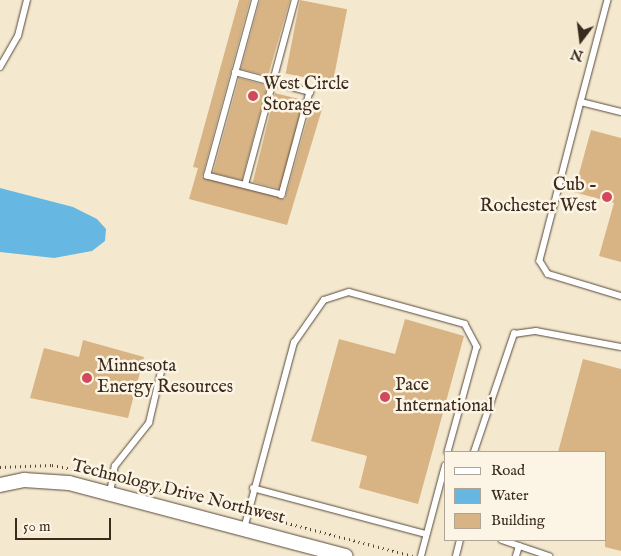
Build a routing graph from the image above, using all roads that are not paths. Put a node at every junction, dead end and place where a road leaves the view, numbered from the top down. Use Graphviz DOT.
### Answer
graph roads {
  1 [pos="27,0"];
  2 [pos="255,0"];
  3 [pos="295,0"];
  4 [pos="608,0"];
  5 [pos="0,67"];
  6 [pos="235,72"];
  7 [pos="273,82"];
  8 [pos="581,102"];
  9 [pos="621,112"];
  10 [pos="245,186"];
  11 [pos="621,296"];
  12 [pos="621,347"];
  13 [pos="161,372"];
  14 [pos="448,451"];
  15 [pos="474,451"];
  16 [pos="444,470"];
  17 [pos="0,485"];
  18 [pos="253,488"];
  19 [pos="110,494"];
  20 [pos="244,529"];
  21 [pos="426,534"];
  22 [pos="460,541"];
  23 [pos="505,541"];
  24 [pos="519,546"];
  25 [pos="346,556"];
  26 [pos="420,556"];
  27 [pos="456,556"];
  28 [pos="516,556"];
  29 [pos="549,556"];
  1 -- 5 [label="lane"];
  2 -- 6 [label="lane"];
  3 -- 7 [label="lane"];
  4 -- 8 [label="lane"];
  6 -- 7 [label="lane"];
  6 -- 10 [label="lane"];
  7 -- 10 [label="lane"];
  7 -- 10 [label="lane"];
  8 -- 9 [label="lane"];
  8 -- 11 [label="lane"];
  12 -- 15 [label="lane"];
  13 -- 19 [label="lane"];
  14 -- 18 [label="lane"];
  16 -- 21 [label="lane"];
  17 -- 19 [label="street, Technology Drive Northwest"];
  18 -- 20 [label="lane"];
  18 -- 21 [label="lane"];
  19 -- 20 [label="street, Technology Drive Northwest"];
  20 -- 25 [label="street, Technology Drive Northwest"];
  21 -- 26 [label="lane"];
  22 -- 27 [label="lane"];
  23 -- 24 [label="lane"];
  24 -- 28 [label="lane"];
  24 -- 29 [label="lane"];
}
